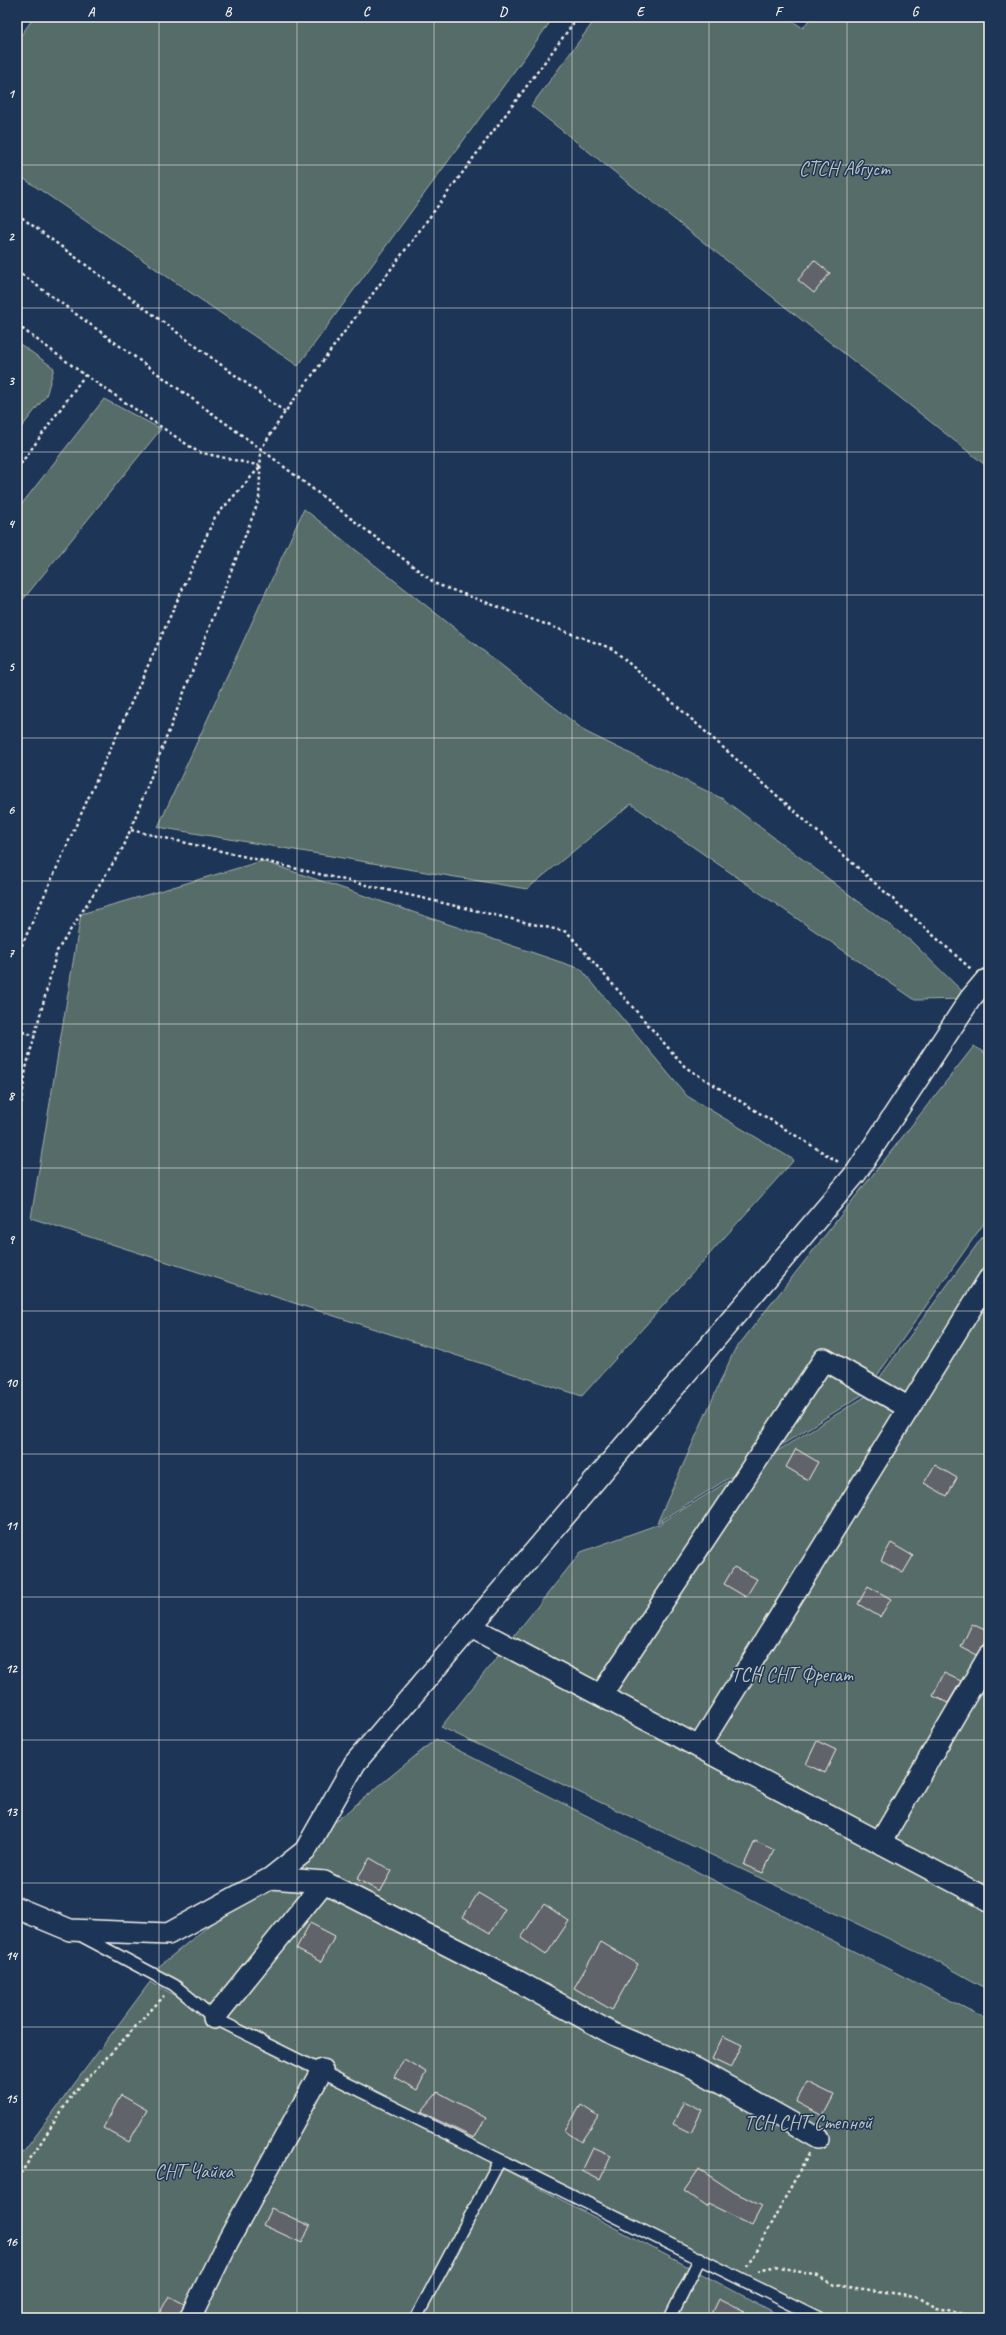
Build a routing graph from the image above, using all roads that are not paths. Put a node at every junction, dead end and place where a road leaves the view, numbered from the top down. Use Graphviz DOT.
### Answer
graph roads {
  1 [pos="985,981"];
  2 [pos="989,1278"];
  3 [pos="909,1408"];
  4 [pos="471,1627"];
  5 [pos="989,1656"];
  6 [pos="601,1696"];
  7 [pos="699,1748"];
  8 [pos="880,1843"];
  9 [pos="271,1878"];
  10 [pos="324,1882"];
  11 [pos="987,1895"];
  12 [pos="17,1908"];
  13 [pos="70,1930"];
  14 [pos="214,2018"];
  15 [pos="322,2070"];
  16 [pos="818,2138"];
  17 [pos="500,2160"];
  18 [pos="700,2258"];
  19 [pos="190,2318"];
  20 [pos="416,2318"];
  21 [pos="670,2318"];
  22 [pos="819,2318"];
  1 -- 4 [label="street"];
  2 -- 3 [label="street"];
  3 -- 6 [label="street"];
  3 -- 7 [label="street"];
  4 -- 6 [label="street"];
  4 -- 9 [label="street"];
  5 -- 8 [label="street"];
  6 -- 7 [label="street"];
  7 -- 8 [label="street"];
  8 -- 11 [label="street"];
  9 -- 10 [label="street"];
  9 -- 13 [label="street"];
  10 -- 14 [label="street"];
  10 -- 16 [label="street"];
  12 -- 13 [label="street"];
  13 -- 14 [label="lane"];
  14 -- 15 [label="lane"];
  15 -- 17 [label="lane"];
  15 -- 19 [label="street"];
  17 -- 18 [label="lane"];
  17 -- 20 [label="lane"];
  18 -- 21 [label="lane"];
  18 -- 22 [label="lane"];
}
